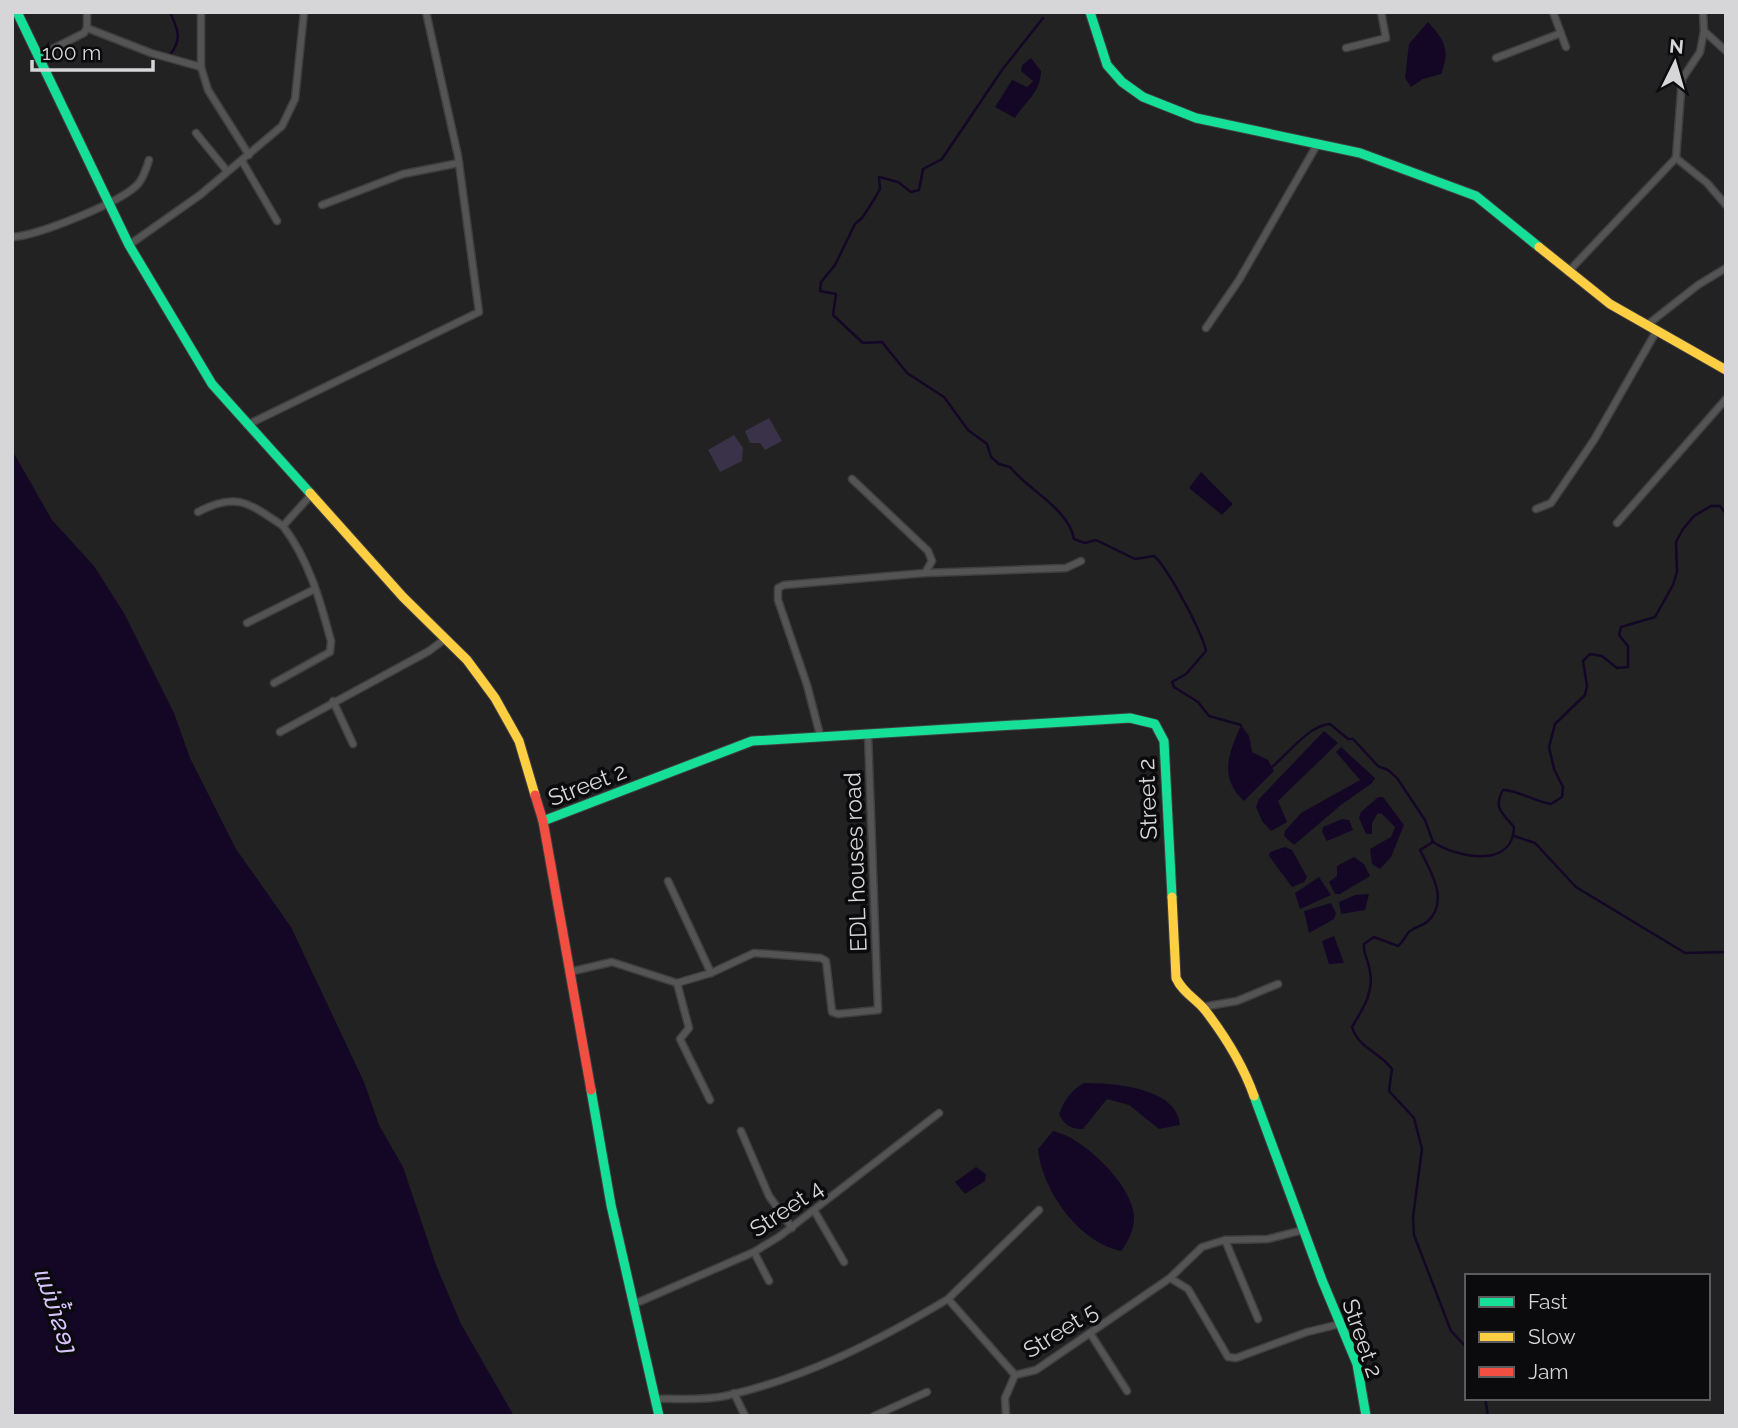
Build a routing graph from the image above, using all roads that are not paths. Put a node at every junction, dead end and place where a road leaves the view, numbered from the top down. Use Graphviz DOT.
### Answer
graph roads {
  1 [pos="87,12"];
  2 [pos="201,12"];
  3 [pos="304,12"];
  4 [pos="426,12"];
  5 [pos="1090,12"];
  6 [pos="1381,12"];
  7 [pos="1553,12"];
  8 [pos="1703,12"];
  9 [pos="16,15"];
  10 [pos="87,28"];
  11 [pos="1704,31"];
  12 [pos="1561,33"];
  13 [pos="1566,47"];
  14 [pos="1346,48"];
  15 [pos="1726,51"];
  16 [pos="38,56"];
  17 [pos="1496,58"];
  18 [pos="201,67"];
  19 [pos="196,133"];
  20 [pos="1318,143"];
  21 [pos="249,155"];
  22 [pos="1676,158"];
  23 [pos="149,160"];
  24 [pos="242,161"];
  25 [pos="459,163"];
  26 [pos="227,171"];
  27 [pos="108,201"];
  28 [pos="322,205"];
  29 [pos="1726,205"];
  30 [pos="278,221"];
  31 [pos="12,237"];
  32 [pos="129,244"];
  33 [pos="1726,268"];
  34 [pos="1568,272"];
  35 [pos="1647,325"];
  36 [pos="1206,328"];
  37 [pos="1657,330"];
  38 [pos="1726,370"];
  39 [pos="1726,400"];
  40 [pos="247,425"];
  41 [pos="852,480"];
  42 [pos="311,495"];
  43 [pos="1536,509"];
  44 [pos="198,512"];
  45 [pos="1617,523"];
  46 [pos="283,526"];
  47 [pos="1081,561"];
  48 [pos="925,573"];
  49 [pos="315,589"];
  50 [pos="247,622"];
  51 [pos="445,639"];
  52 [pos="274,683"];
  53 [pos="333,702"];
  54 [pos="280,732"];
  55 [pos="868,734"];
  56 [pos="820,735"];
  57 [pos="353,744"];
  58 [pos="543,821"];
  59 [pos="667,881"];
  60 [pos="569,972"];
  61 [pos="711,973"];
  62 [pos="677,983"];
  63 [pos="1278,984"];
  64 [pos="1202,1007"];
  65 [pos="710,1100"];
  66 [pos="939,1113"];
  67 [pos="741,1131"];
  68 [pos="1039,1210"];
  69 [pos="815,1212"];
  70 [pos="792,1228"];
  71 [pos="1303,1230"];
  72 [pos="1225,1240"];
  73 [pos="754,1251"];
  74 [pos="844,1262"];
  75 [pos="1170,1278"];
  76 [pos="769,1281"];
  77 [pos="948,1299"];
  78 [pos="634,1304"];
  79 [pos="1258,1319"];
  80 [pos="1340,1324"];
  81 [pos="1090,1333"];
  82 [pos="1015,1375"];
  83 [pos="1127,1391"];
  84 [pos="927,1392"];
  85 [pos="734,1393"];
  86 [pos="655,1399"];
  87 [pos="659,1416"];
  88 [pos="745,1416"];
  89 [pos="874,1416"];
  90 [pos="1006,1416"];
  91 [pos="1366,1416"];
  1 -- 10 [label="street"];
  2 -- 18 [label="street"];
  3 -- 21 [label="street"];
  4 -- 25 [label="street"];
  5 -- 20 [label="street"];
  6 -- 14 [label="street"];
  7 -- 12 [label="street"];
  8 -- 11 [label="street"];
  9 -- 16 [label="street"];
  10 -- 16 [label="street"];
  10 -- 18 [label="street"];
  11 -- 15 [label="street"];
  11 -- 22 [label="street"];
  12 -- 13 [label="street"];
  12 -- 17 [label="street"];
  16 -- 27 [label="street"];
  18 -- 21 [label="street"];
  19 -- 26 [label="street"];
  20 -- 34 [label="street"];
  20 -- 36 [label="street"];
  21 -- 24 [label="street"];
  22 -- 29 [label="street"];
  22 -- 34 [label="street"];
  23 -- 27 [label="street"];
  24 -- 26 [label="street"];
  24 -- 30 [label="street"];
  25 -- 28 [label="street"];
  25 -- 40 [label="street"];
  26 -- 32 [label="street"];
  27 -- 31 [label="street"];
  27 -- 32 [label="street"];
  32 -- 40 [label="street"];
  33 -- 35 [label="street"];
  34 -- 35 [label="street"];
  35 -- 37 [label="street"];
  37 -- 38 [label="street"];
  37 -- 43 [label="street"];
  39 -- 45 [label="street"];
  40 -- 42 [label="street"];
  41 -- 48 [label="street"];
  42 -- 46 [label="street"];
  42 -- 51 [label="street"];
  44 -- 46 [label="street"];
  46 -- 49 [label="street"];
  47 -- 48 [label="street"];
  48 -- 56 [label="street"];
  49 -- 50 [label="street"];
  49 -- 52 [label="street"];
  51 -- 53 [label="street"];
  51 -- 58 [label="street"];
  53 -- 54 [label="street"];
  53 -- 57 [label="street"];
  55 -- 56 [label="street, Street 2"];
  55 -- 61 [label="street, EDL houses road"];
  55 -- 64 [label="street, Street 2"];
  56 -- 58 [label="street, Street 2"];
  58 -- 60 [label="street"];
  59 -- 61 [label="street"];
  60 -- 62 [label="street"];
  60 -- 78 [label="street"];
  61 -- 62 [label="street"];
  62 -- 65 [label="street"];
  63 -- 64 [label="street"];
  64 -- 71 [label="street, Street 2"];
  66 -- 69 [label="street, Street 4"];
  67 -- 70 [label="street"];
  68 -- 77 [label="street"];
  69 -- 70 [label="street, Street 4"];
  69 -- 74 [label="street"];
  70 -- 73 [label="street, Street 4"];
  71 -- 72 [label="street, Street 5"];
  71 -- 80 [label="street, Street 2"];
  72 -- 75 [label="street, Street 5"];
  72 -- 79 [label="street"];
  73 -- 76 [label="street"];
  73 -- 78 [label="street, Street 4"];
  75 -- 80 [label="street"];
  75 -- 81 [label="street, Street 5"];
  77 -- 82 [label="street, Street 5"];
  77 -- 85 [label="street"];
  78 -- 86 [label="street"];
  80 -- 91 [label="street, Street 2"];
  81 -- 82 [label="street, Street 5"];
  81 -- 83 [label="street"];
  82 -- 90 [label="street"];
  84 -- 89 [label="street"];
  85 -- 86 [label="street"];
  85 -- 88 [label="street"];
  86 -- 87 [label="street"];
}
